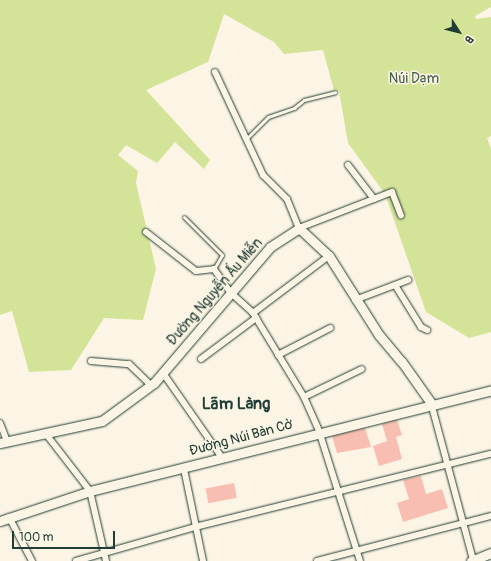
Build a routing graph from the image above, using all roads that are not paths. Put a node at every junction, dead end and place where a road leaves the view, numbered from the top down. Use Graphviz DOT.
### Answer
graph roads {
  1 [pos="215,72"];
  2 [pos="335,92"];
  3 [pos="246,139"];
  4 [pos="348,165"];
  5 [pos="374,199"];
  6 [pos="401,215"];
  7 [pos="184,217"];
  8 [pos="299,228"];
  9 [pos="146,232"];
  10 [pos="330,256"];
  11 [pos="214,269"];
  12 [pos="408,280"];
  13 [pos="396,285"];
  14 [pos="231,293"];
  15 [pos="356,300"];
  16 [pos="255,315"];
  17 [pos="330,328"];
  18 [pos="427,330"];
  19 [pos="278,355"];
  20 [pos="201,359"];
  21 [pos="91,361"];
  22 [pos="362,370"];
  23 [pos="163,373"];
  24 [pos="151,385"];
  25 [pos="491,390"];
  26 [pos="304,397"];
  27 [pos="431,403"];
  28 [pos="0,423"];
  29 [pos="319,431"];
  30 [pos="46,434"];
  31 [pos="4,442"];
  32 [pos="491,454"];
  33 [pos="223,459"];
  34 [pos="448,464"];
  35 [pos="184,468"];
  36 [pos="90,491"];
  37 [pos="337,491"];
  38 [pos="491,516"];
  39 [pos="9,517"];
  40 [pos="0,521"];
  41 [pos="463,522"];
  42 [pos="199,526"];
  43 [pos="356,550"];
  44 [pos="491,552"];
  45 [pos="104,553"];
  46 [pos="32,561"];
  47 [pos="76,561"];
  48 [pos="106,561"];
  49 [pos="204,561"];
  50 [pos="317,561"];
  51 [pos="360,561"];
  52 [pos="472,561"];
  1 -- 3 [label="street"];
  2 -- 3 [label="lane"];
  3 -- 8 [label="street"];
  4 -- 5 [label="street"];
  5 -- 6 [label="street"];
  5 -- 8 [label="street"];
  7 -- 11 [label="lane"];
  8 -- 10 [label="street"];
  8 -- 14 [label="street, Đường Nguyễn Ấu Miễn"];
  9 -- 11 [label="street"];
  10 -- 15 [label="street"];
  10 -- 16 [label="street"];
  11 -- 14 [label="street"];
  12 -- 13 [label="street"];
  13 -- 15 [label="street"];
  13 -- 18 [label="street"];
  14 -- 16 [label="street"];
  14 -- 23 [label="street, Đường Nguyễn Ấu Miễn"];
  15 -- 27 [label="street"];
  16 -- 19 [label="street"];
  16 -- 20 [label="street"];
  17 -- 19 [label="street"];
  19 -- 26 [label="street"];
  21 -- 24 [label="street"];
  22 -- 26 [label="street"];
  23 -- 24 [label="street, Đường Nguyễn Ấu Miễn"];
  23 -- 33 [label="street"];
  24 -- 30 [label="street, Đường Nguyễn Ấu Miễn"];
  25 -- 27 [label="street, Đường Núi Bàn Cờ"];
  26 -- 29 [label="street"];
  27 -- 29 [label="street, Đường Núi Bàn Cờ"];
  27 -- 34 [label="street"];
  28 -- 31 [label="street"];
  29 -- 33 [label="street, Đường Núi Bàn Cờ"];
  29 -- 37 [label="street"];
  30 -- 31 [label="street, Đường Nguyễn Ấu Miễn"];
  30 -- 36 [label="street"];
  32 -- 34 [label="street"];
  33 -- 35 [label="street, Đường Núi Bàn Cờ"];
  34 -- 37 [label="street"];
  34 -- 41 [label="street"];
  35 -- 36 [label="street, Đường Núi Bàn Cờ"];
  35 -- 42 [label="street"];
  36 -- 39 [label="street, Đường Núi Bàn Cờ"];
  36 -- 45 [label="street"];
  37 -- 42 [label="street"];
  37 -- 43 [label="street"];
  38 -- 41 [label="street"];
  39 -- 40 [label="street, Đường Núi Bàn Cờ"];
  39 -- 46 [label="street"];
  41 -- 43 [label="street"];
  41 -- 52 [label="street"];
  42 -- 45 [label="street"];
  42 -- 49 [label="street"];
  43 -- 50 [label="street"];
  43 -- 51 [label="street"];
  44 -- 52 [label="street"];
  45 -- 47 [label="street"];
  45 -- 48 [label="street"];
}
